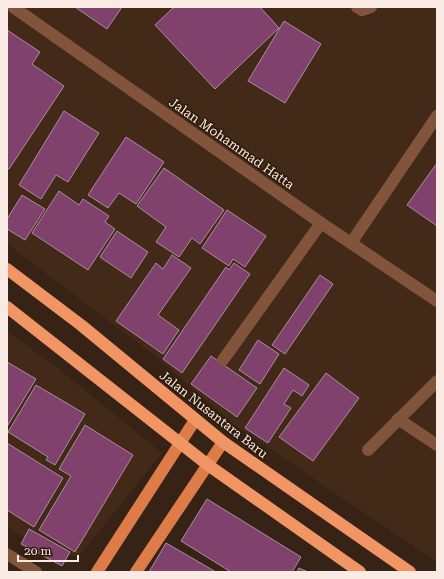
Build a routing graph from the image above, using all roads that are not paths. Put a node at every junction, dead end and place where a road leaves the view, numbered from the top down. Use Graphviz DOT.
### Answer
graph roads {
  1 [pos="13,7"];
  2 [pos="357,7"];
  3 [pos="371,7"];
  4 [pos="437,116"];
  5 [pos="321,223"];
  6 [pos="351,243"];
  7 [pos="7,269"];
  8 [pos="437,301"];
  9 [pos="7,307"];
  10 [pos="223,360"];
  11 [pos="437,380"];
  12 [pos="398,419"];
  13 [pos="195,420"];
  14 [pos="223,442"];
  15 [pos="179,443"];
  16 [pos="437,445"];
  17 [pos="368,450"];
  18 [pos="208,465"];
  19 [pos="7,554"];
  20 [pos="139,571"];
  21 [pos="36,572"];
  22 [pos="97,572"];
  23 [pos="360,572"];
  24 [pos="410,572"];
  1 -- 5 [label="street, Jalan Mohammad Hatta"];
  2 -- 3 [label="street"];
  4 -- 6 [label="street"];
  5 -- 6 [label="street, Jalan Mohammad Hatta"];
  5 -- 10 [label="street"];
  6 -- 8 [label="street, Jalan Mohammad Hatta"];
  7 -- 13 [label="highway, Jalan Nusantara Baru"];
  9 -- 15 [label="highway"];
  11 -- 12 [label="street"];
  12 -- 16 [label="street"];
  12 -- 17 [label="street"];
  13 -- 14 [label="highway, Jalan Nusantara Baru"];
  13 -- 15 [label="main road"];
  14 -- 18 [label="main road"];
  14 -- 24 [label="highway, Jalan Nusantara Baru"];
  15 -- 18 [label="highway"];
  15 -- 22 [label="main road"];
  18 -- 20 [label="main road"];
  18 -- 23 [label="highway"];
  19 -- 21 [label="street"];
}
